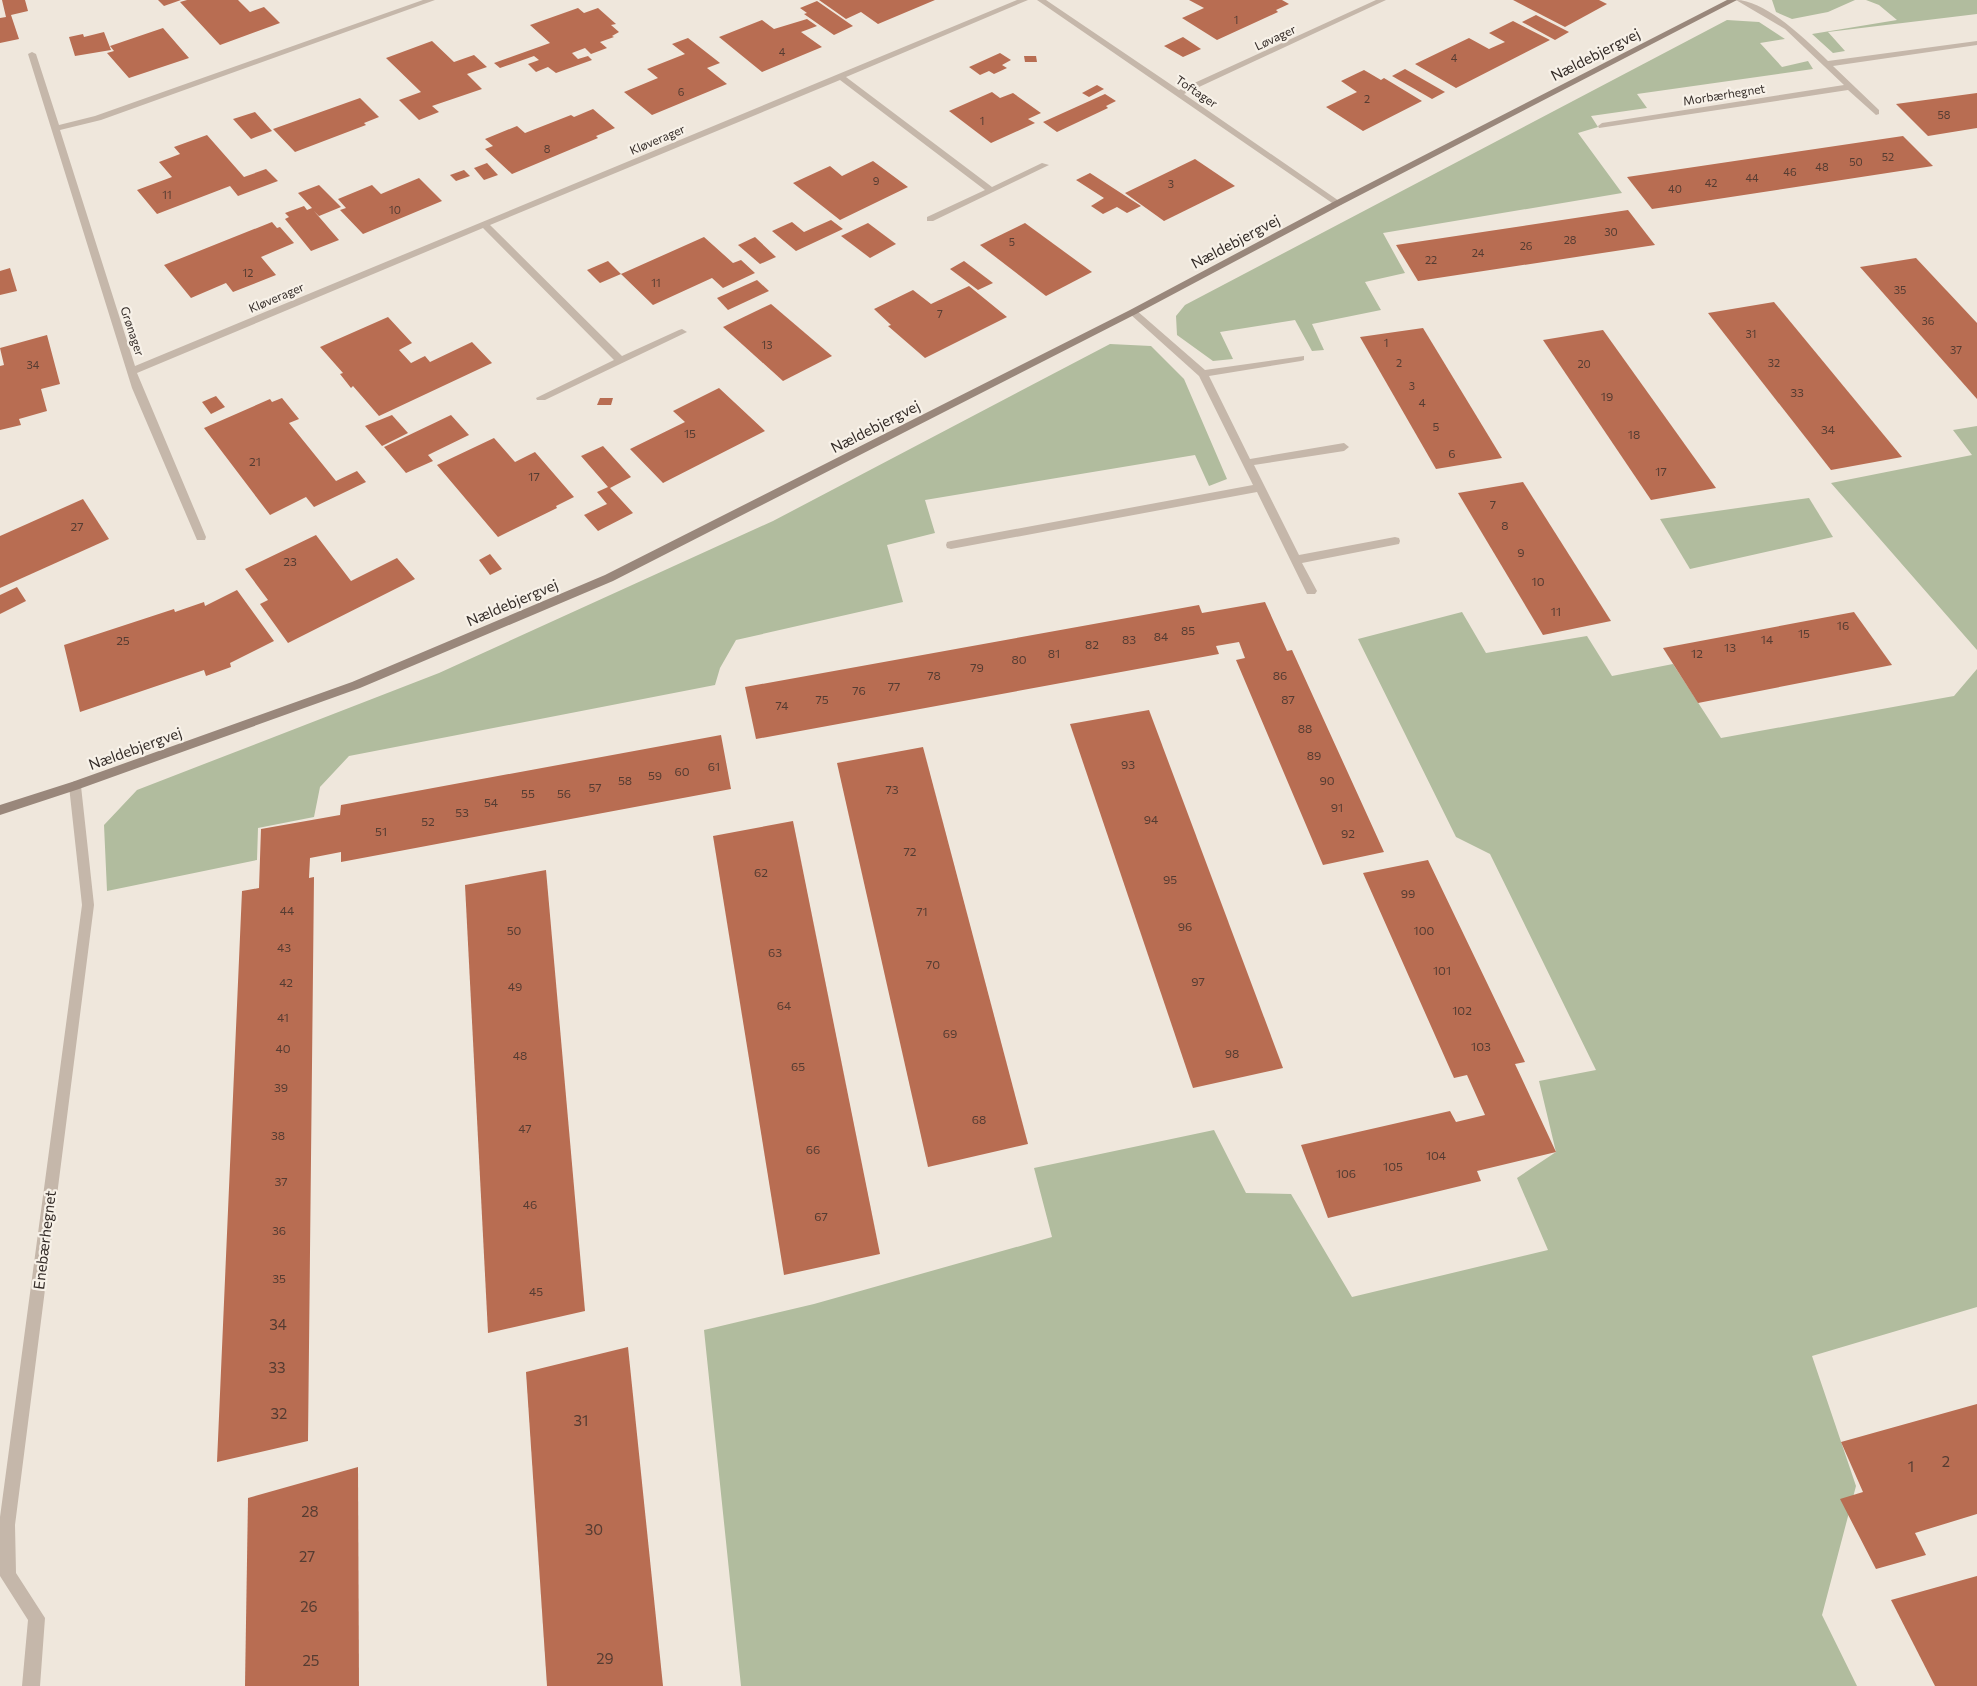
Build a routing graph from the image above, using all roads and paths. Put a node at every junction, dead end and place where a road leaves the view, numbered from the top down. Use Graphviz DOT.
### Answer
graph roads {
  1 [pos="431,0"];
  2 [pos="1024,0"];
  3 [pos="1041,0"];
  4 [pos="1382,0"];
  5 [pos="1733,0"];
  6 [pos="1740,0"];
  7 [pos="1977,43"];
  8 [pos="32,54"];
  9 [pos="1826,64"];
  10 [pos="840,76"];
  11 [pos="1849,86"];
  12 [pos="1178,94"];
  13 [pos="1876,112"];
  14 [pos="1602,126"];
  15 [pos="56,128"];
  16 [pos="1044,165"];
  17 [pos="991,190"];
  18 [pos="1338,203"];
  19 [pos="930,219"];
  20 [pos="484,224"];
  21 [pos="1133,312"];
  22 [pos="682,332"];
  23 [pos="1302,358"];
  24 [pos="621,361"];
  25 [pos="132,371"];
  26 [pos="1203,374"];
  27 [pos="541,398"];
  28 [pos="1344,447"];
  29 [pos="1246,463"];
  30 [pos="1259,488"];
  31 [pos="201,537"];
  32 [pos="1395,541"];
  33 [pos="951,545"];
  34 [pos="1295,560"];
  35 [pos="1311,591"];
  36 [pos="75,786"];
  37 [pos="0,810"];
  38 [pos="31,1686"];
  1 -- 15 [label="street"];
  2 -- 10 [label="street, Kløverager"];
  3 -- 12 [label="street, Toftager"];
  4 -- 12 [label="street, Løvager"];
  5 -- 18 [label="street, Nældebjergvej"];
  6 -- 9 [label="street"];
  7 -- 9 [label="street"];
  8 -- 15 [label="street, Grønager"];
  9 -- 11 [label="street"];
  10 -- 17 [label="street"];
  10 -- 20 [label="street, Kløverager"];
  11 -- 13 [label="street"];
  11 -- 14 [label="street, Morbærhegnet"];
  12 -- 18 [label="street, Toftager"];
  15 -- 25 [label="street, Grønager"];
  16 -- 17 [label="street"];
  17 -- 19 [label="street"];
  18 -- 21 [label="street, Nældebjergvej"];
  20 -- 24 [label="street"];
  20 -- 25 [label="street, Kløverager"];
  21 -- 26 [label="street"];
  21 -- 36 [label="street, Nældebjergvej"];
  22 -- 24 [label="street"];
  23 -- 26 [label="street"];
  24 -- 27 [label="street"];
  25 -- 31 [label="street, Grønager"];
  26 -- 29 [label="street"];
  28 -- 29 [label="street"];
  29 -- 30 [label="street"];
  30 -- 33 [label="street"];
  30 -- 34 [label="street"];
  32 -- 34 [label="street"];
  34 -- 35 [label="street"];
  36 -- 37 [label="street, Nældebjergvej"];
  36 -- 38 [label="street, Enebærhegnet"];
}
